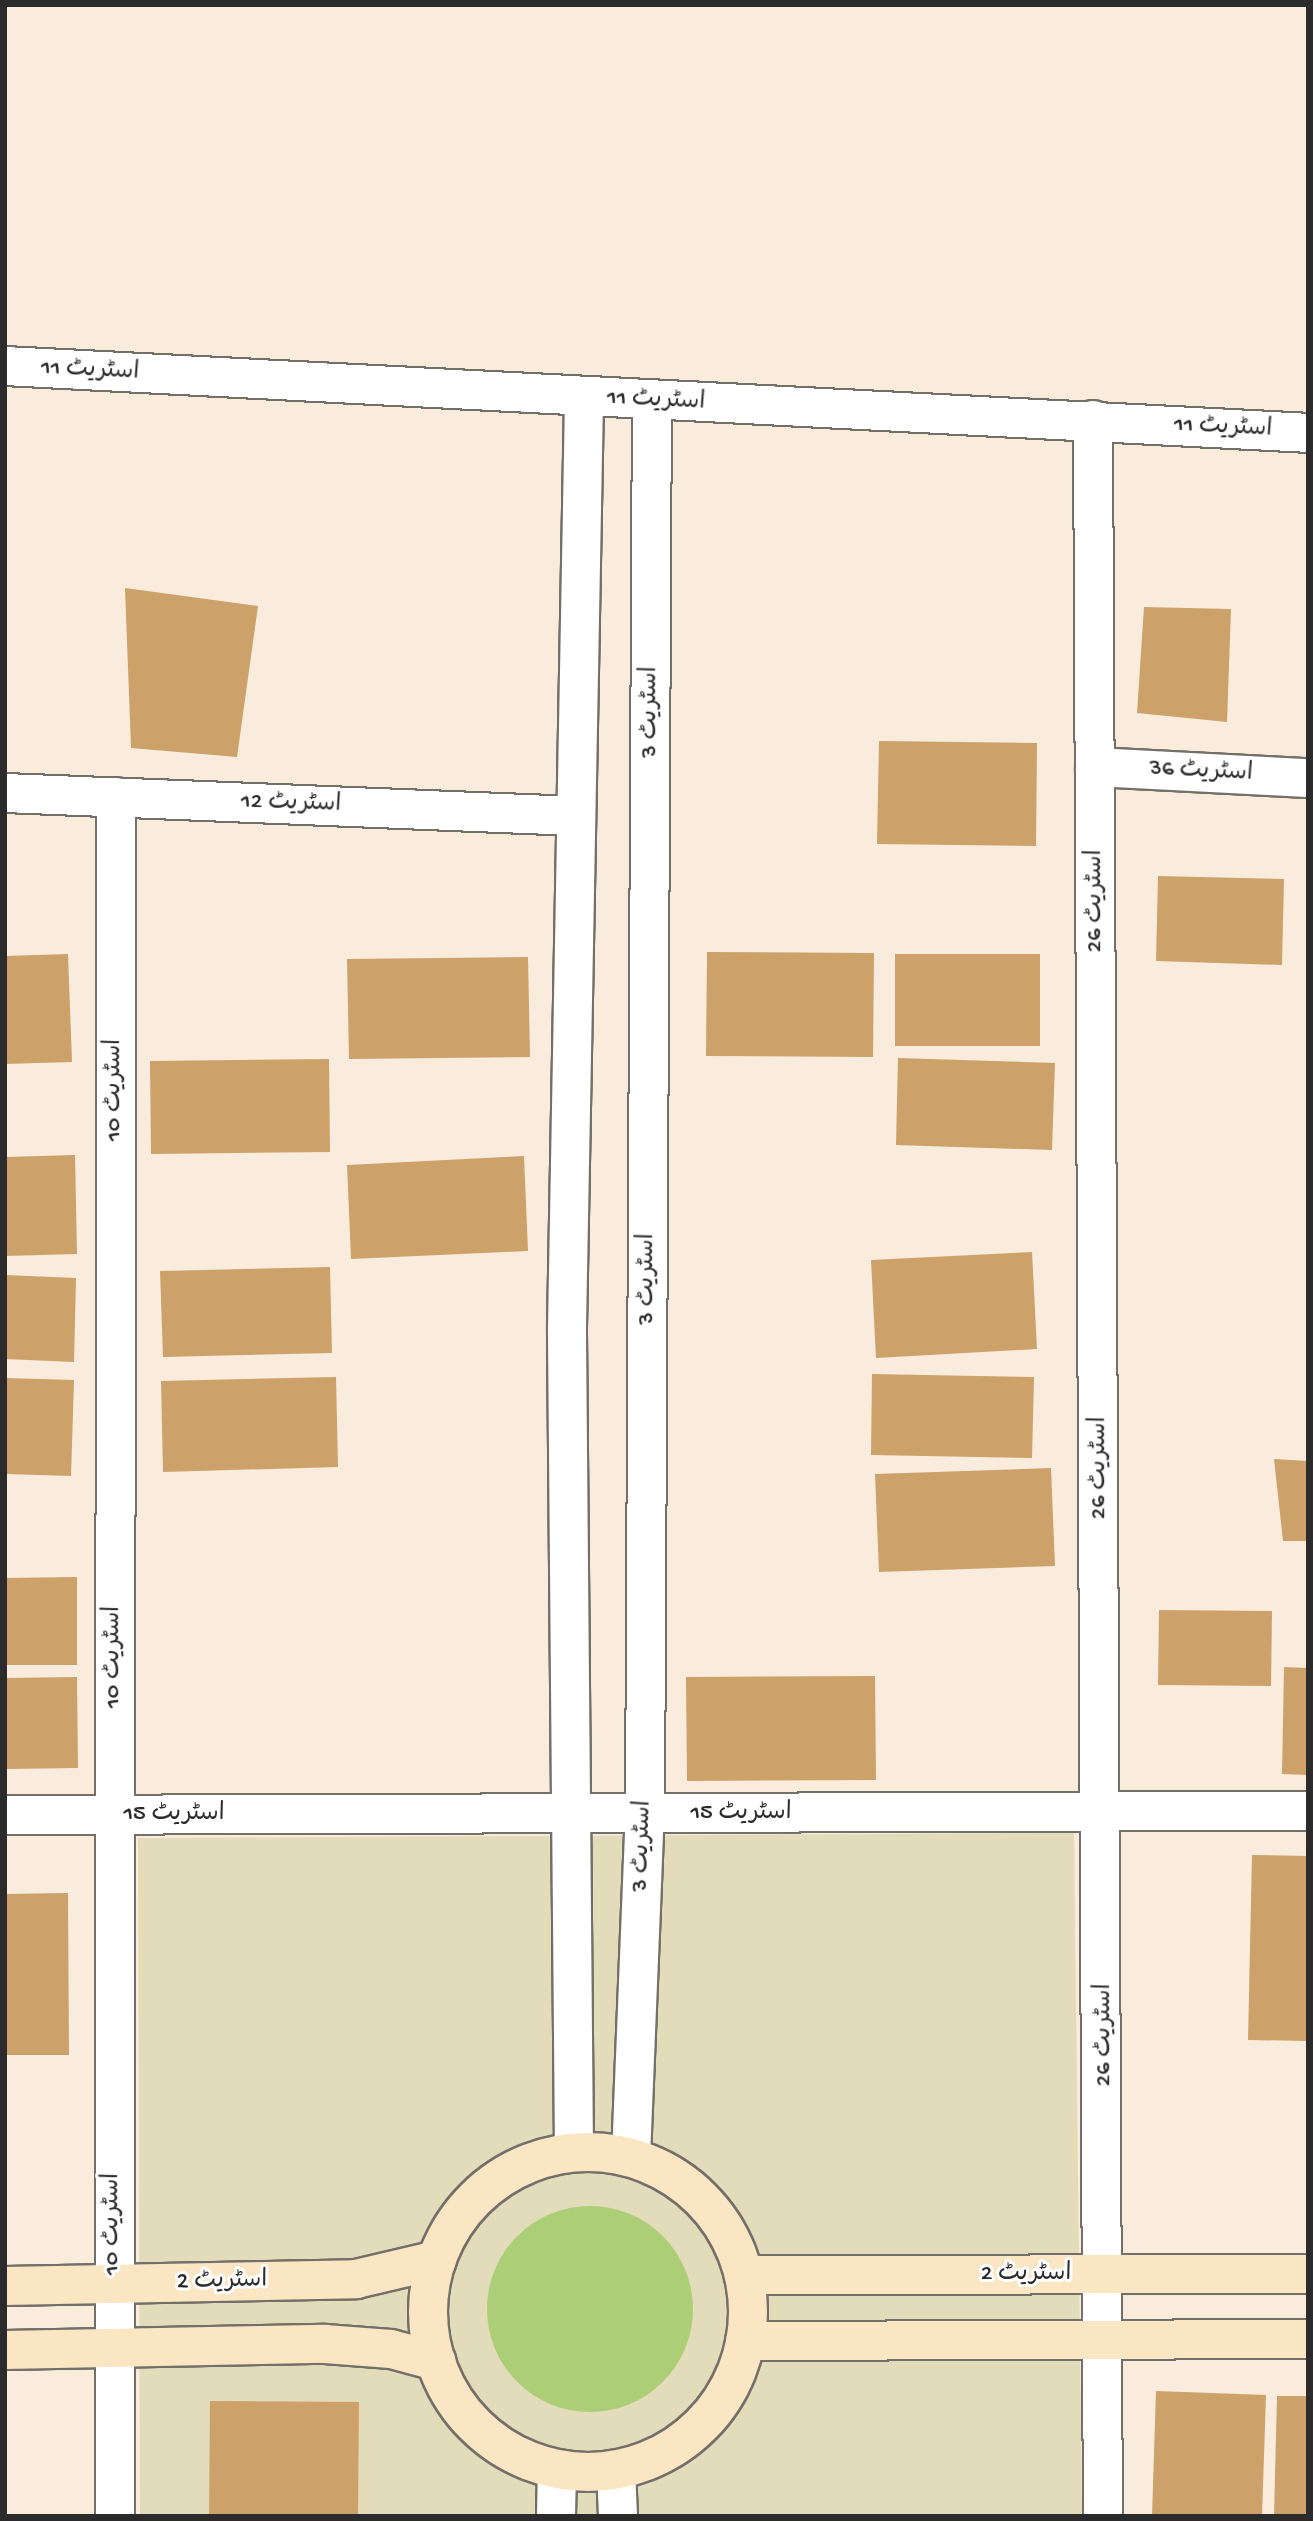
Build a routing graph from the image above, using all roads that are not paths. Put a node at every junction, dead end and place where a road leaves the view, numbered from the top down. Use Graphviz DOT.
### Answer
graph roads {
  1 [pos="5,366"];
  2 [pos="584,397"];
  3 [pos="652,401"];
  4 [pos="1093,420"];
  5 [pos="1308,433"];
  6 [pos="1095,767"];
  7 [pos="1308,778"];
  8 [pos="5,793"];
  9 [pos="116,797"];
  10 [pos="576,816"];
  11 [pos="1308,1811"];
  12 [pos="1103,1812"];
  13 [pos="5,1815"];
  14 [pos="113,1815"];
  15 [pos="571,1815"];
  16 [pos="645,1815"];
  17 [pos="574,2151"];
  18 [pos="631,2157"];
  19 [pos="437,2260"];
  20 [pos="1308,2274"];
  21 [pos="744,2275"];
  22 [pos="1106,2275"];
  23 [pos="113,2284"];
  24 [pos="5,2287"];
  25 [pos="1308,2339"];
  26 [pos="1102,2340"];
  27 [pos="745,2341"];
  28 [pos="113,2348"];
  29 [pos="5,2350"];
  30 [pos="436,2361"];
  31 [pos="557,2470"];
  32 [pos="617,2470"];
  33 [pos="115,2516"];
  34 [pos="556,2516"];
  35 [pos="618,2516"];
  36 [pos="1103,2516"];
  1 -- 2 [label="street, اسٹریٹ 11"];
  2 -- 3 [label="street, اسٹریٹ 11"];
  2 -- 10 [label="street"];
  3 -- 4 [label="street, اسٹریٹ 11"];
  3 -- 16 [label="street, اسٹریٹ 3"];
  4 -- 5 [label="street, اسٹریٹ 11"];
  4 -- 6 [label="street, اسٹریٹ 26"];
  6 -- 7 [label="street, اسٹریٹ 36"];
  6 -- 12 [label="street, اسٹریٹ 26"];
  8 -- 9 [label="street, اسٹریٹ 12"];
  9 -- 10 [label="street, اسٹریٹ 12"];
  9 -- 14 [label="street, اسٹریٹ 10"];
  10 -- 15 [label="street"];
  11 -- 12 [label="street, اسٹریٹ 15"];
  12 -- 16 [label="street, اسٹریٹ 15"];
  12 -- 22 [label="street, اسٹریٹ 26"];
  13 -- 14 [label="street, اسٹریٹ 15"];
  14 -- 15 [label="street, اسٹریٹ 15"];
  14 -- 23 [label="street, اسٹریٹ 10"];
  15 -- 16 [label="street, اسٹریٹ 15"];
  15 -- 17 [label="street"];
  16 -- 18 [label="street, اسٹریٹ 3"];
  17 -- 18 [label="main road"];
  17 -- 19 [label="main road"];
  18 -- 21 [label="main road"];
  19 -- 23 [label="main road, اسٹریٹ 2"];
  19 -- 30 [label="main road"];
  20 -- 22 [label="main road, اسٹریٹ 2"];
  21 -- 22 [label="main road, اسٹریٹ 2"];
  21 -- 27 [label="main road"];
  22 -- 26 [label="street, اسٹریٹ 26"];
  23 -- 24 [label="main road, اسٹریٹ 2"];
  23 -- 28 [label="street, اسٹریٹ 10"];
  25 -- 26 [label="main road"];
  26 -- 27 [label="main road"];
  26 -- 36 [label="street, اسٹریٹ 26"];
  27 -- 32 [label="main road"];
  28 -- 29 [label="main road"];
  28 -- 30 [label="main road"];
  28 -- 33 [label="street, اسٹریٹ 10"];
  30 -- 31 [label="main road"];
  31 -- 32 [label="main road"];
  31 -- 34 [label="street"];
  32 -- 35 [label="street"];
}
